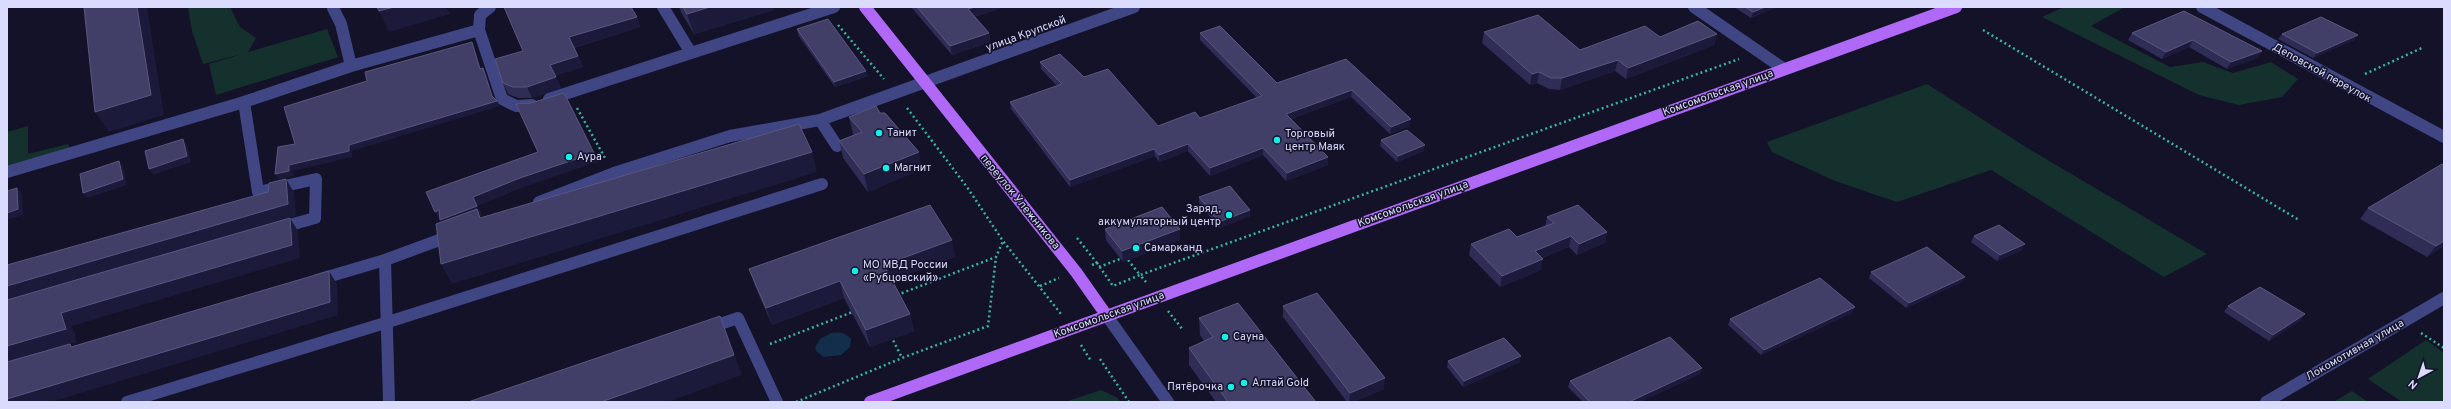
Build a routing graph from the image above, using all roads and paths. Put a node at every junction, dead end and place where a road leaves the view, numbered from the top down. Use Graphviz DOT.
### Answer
graph roads {
  1 [pos="490,7"];
  2 [pos="663,7"];
  3 [pos="865,7"];
  4 [pos="1134,7"];
  5 [pos="1694,7"];
  6 [pos="1956,7"];
  7 [pos="2202,7"];
  8 [pos="333,8"];
  9 [pos="830,8"];
  10 [pos="479,30"];
  11 [pos="1983,30"];
  12 [pos="2424,47"];
  13 [pos="1760,52"];
  14 [pos="691,54"];
  15 [pos="351,66"];
  16 [pos="1784,69"];
  17 [pos="926,83"];
  18 [pos="2342,84"];
  19 [pos="568,92"];
  20 [pos="898,94"];
  21 [pos="244,102"];
  22 [pos="820,120"];
  23 [pos="2444,137"];
  24 [pos="837,146"];
  25 [pos="7,172"];
  26 [pos="614,173"];
  27 [pos="822,184"];
  28 [pos="525,207"];
  29 [pos="2299,220"];
  30 [pos="466,230"];
  31 [pos="270,231"];
  32 [pos="1077,238"];
  33 [pos="1003,241"];
  34 [pos="996,257"];
  35 [pos="1120,259"];
  36 [pos="385,260"];
  37 [pos="1128,260"];
  38 [pos="1097,264"];
  39 [pos="1099,267"];
  40 [pos="1076,272"];
  41 [pos="1140,275"];
  42 [pos="302,284"];
  43 [pos="1040,286"];
  44 [pos="894,296"];
  45 [pos="1157,297"];
  46 [pos="2444,298"];
  47 [pos="860,309"];
  48 [pos="1107,316"];
  49 [pos="2404,322"];
  50 [pos="385,323"];
  51 [pos="1072,328"];
  52 [pos="1183,330"];
  53 [pos="888,331"];
  54 [pos="694,333"];
  55 [pos="2444,348"];
  56 [pos="753,350"];
  57 [pos="902,358"];
  58 [pos="1100,359"];
  59 [pos="1091,361"];
  60 [pos="388,401"];
  61 [pos="127,402"];
  62 [pos="777,402"];
  63 [pos="796,402"];
  64 [pos="870,402"];
  65 [pos="1129,402"];
  66 [pos="1168,402"];
  67 [pos="2266,402"];
  1 -- 10 [label="street"];
  2 -- 14 [label="street"];
  3 -- 17 [label="main road, переулок Улежникова"];
  4 -- 17 [label="street, улица Крупской"];
  5 -- 13 [label="street"];
  6 -- 16 [label="main road, Комсомольская улица"];
  7 -- 18 [label="street, Деповской переулок"];
  8 -- 15 [label="street"];
  9 -- 14 [label="street"];
  9 -- 20 [label="path"];
  10 -- 15 [label="street"];
  10 -- 19 [label="street"];
  11 -- 29 [label="path"];
  12 -- 18 [label="path"];
  13 -- 16 [label="street"];
  13 -- 41 [label="path"];
  14 -- 19 [label="street"];
  15 -- 21 [label="street"];
  16 -- 45 [label="main road, Комсомольская улица"];
  17 -- 20 [label="street, улица Крупской"];
  17 -- 40 [label="main road, переулок Улежникова"];
  18 -- 23 [label="street, Деповской переулок"];
  19 -- 26 [label="path"];
  20 -- 22 [label="street, улица Крупской"];
  20 -- 33 [label="path"];
  21 -- 25 [label="street"];
  21 -- 31 [label="street"];
  22 -- 24 [label="street"];
  22 -- 26 [label="street, улица Крупской"];
  26 -- 28 [label="street, улица Крупской"];
  27 -- 50 [label="street"];
  30 -- 36 [label="street"];
  32 -- 38 [label="path"];
  33 -- 34 [label="path"];
  33 -- 43 [label="path"];
  34 -- 44 [label="path"];
  34 -- 57 [label="path"];
  35 -- 39 [label="path"];
  36 -- 42 [label="street"];
  36 -- 50 [label="street"];
  37 -- 41 [label="path"];
  38 -- 39 [label="path"];
  38 -- 40 [label="path"];
  39 -- 41 [label="path"];
  40 -- 43 [label="path"];
  40 -- 48 [label="main road, переулок Улежникова"];
  41 -- 45 [label="path"];
  43 -- 51 [label="path"];
  45 -- 48 [label="main road, Комсомольская улица"];
  45 -- 52 [label="path"];
  46 -- 49 [label="street, Локомотивная улица"];
  47 -- 56 [label="path"];
  48 -- 51 [label="main road, Комсомольская улица"];
  48 -- 66 [label="street, переулок Улежникова"];
  49 -- 55 [label="path"];
  49 -- 67 [label="street, Локомотивная улица"];
  50 -- 60 [label="street"];
  50 -- 61 [label="street"];
  51 -- 59 [label="path"];
  51 -- 64 [label="main road, Комсомольская улица"];
  53 -- 57 [label="path"];
  54 -- 56 [label="street"];
  56 -- 62 [label="street"];
  57 -- 63 [label="path"];
  58 -- 65 [label="path"];
}
